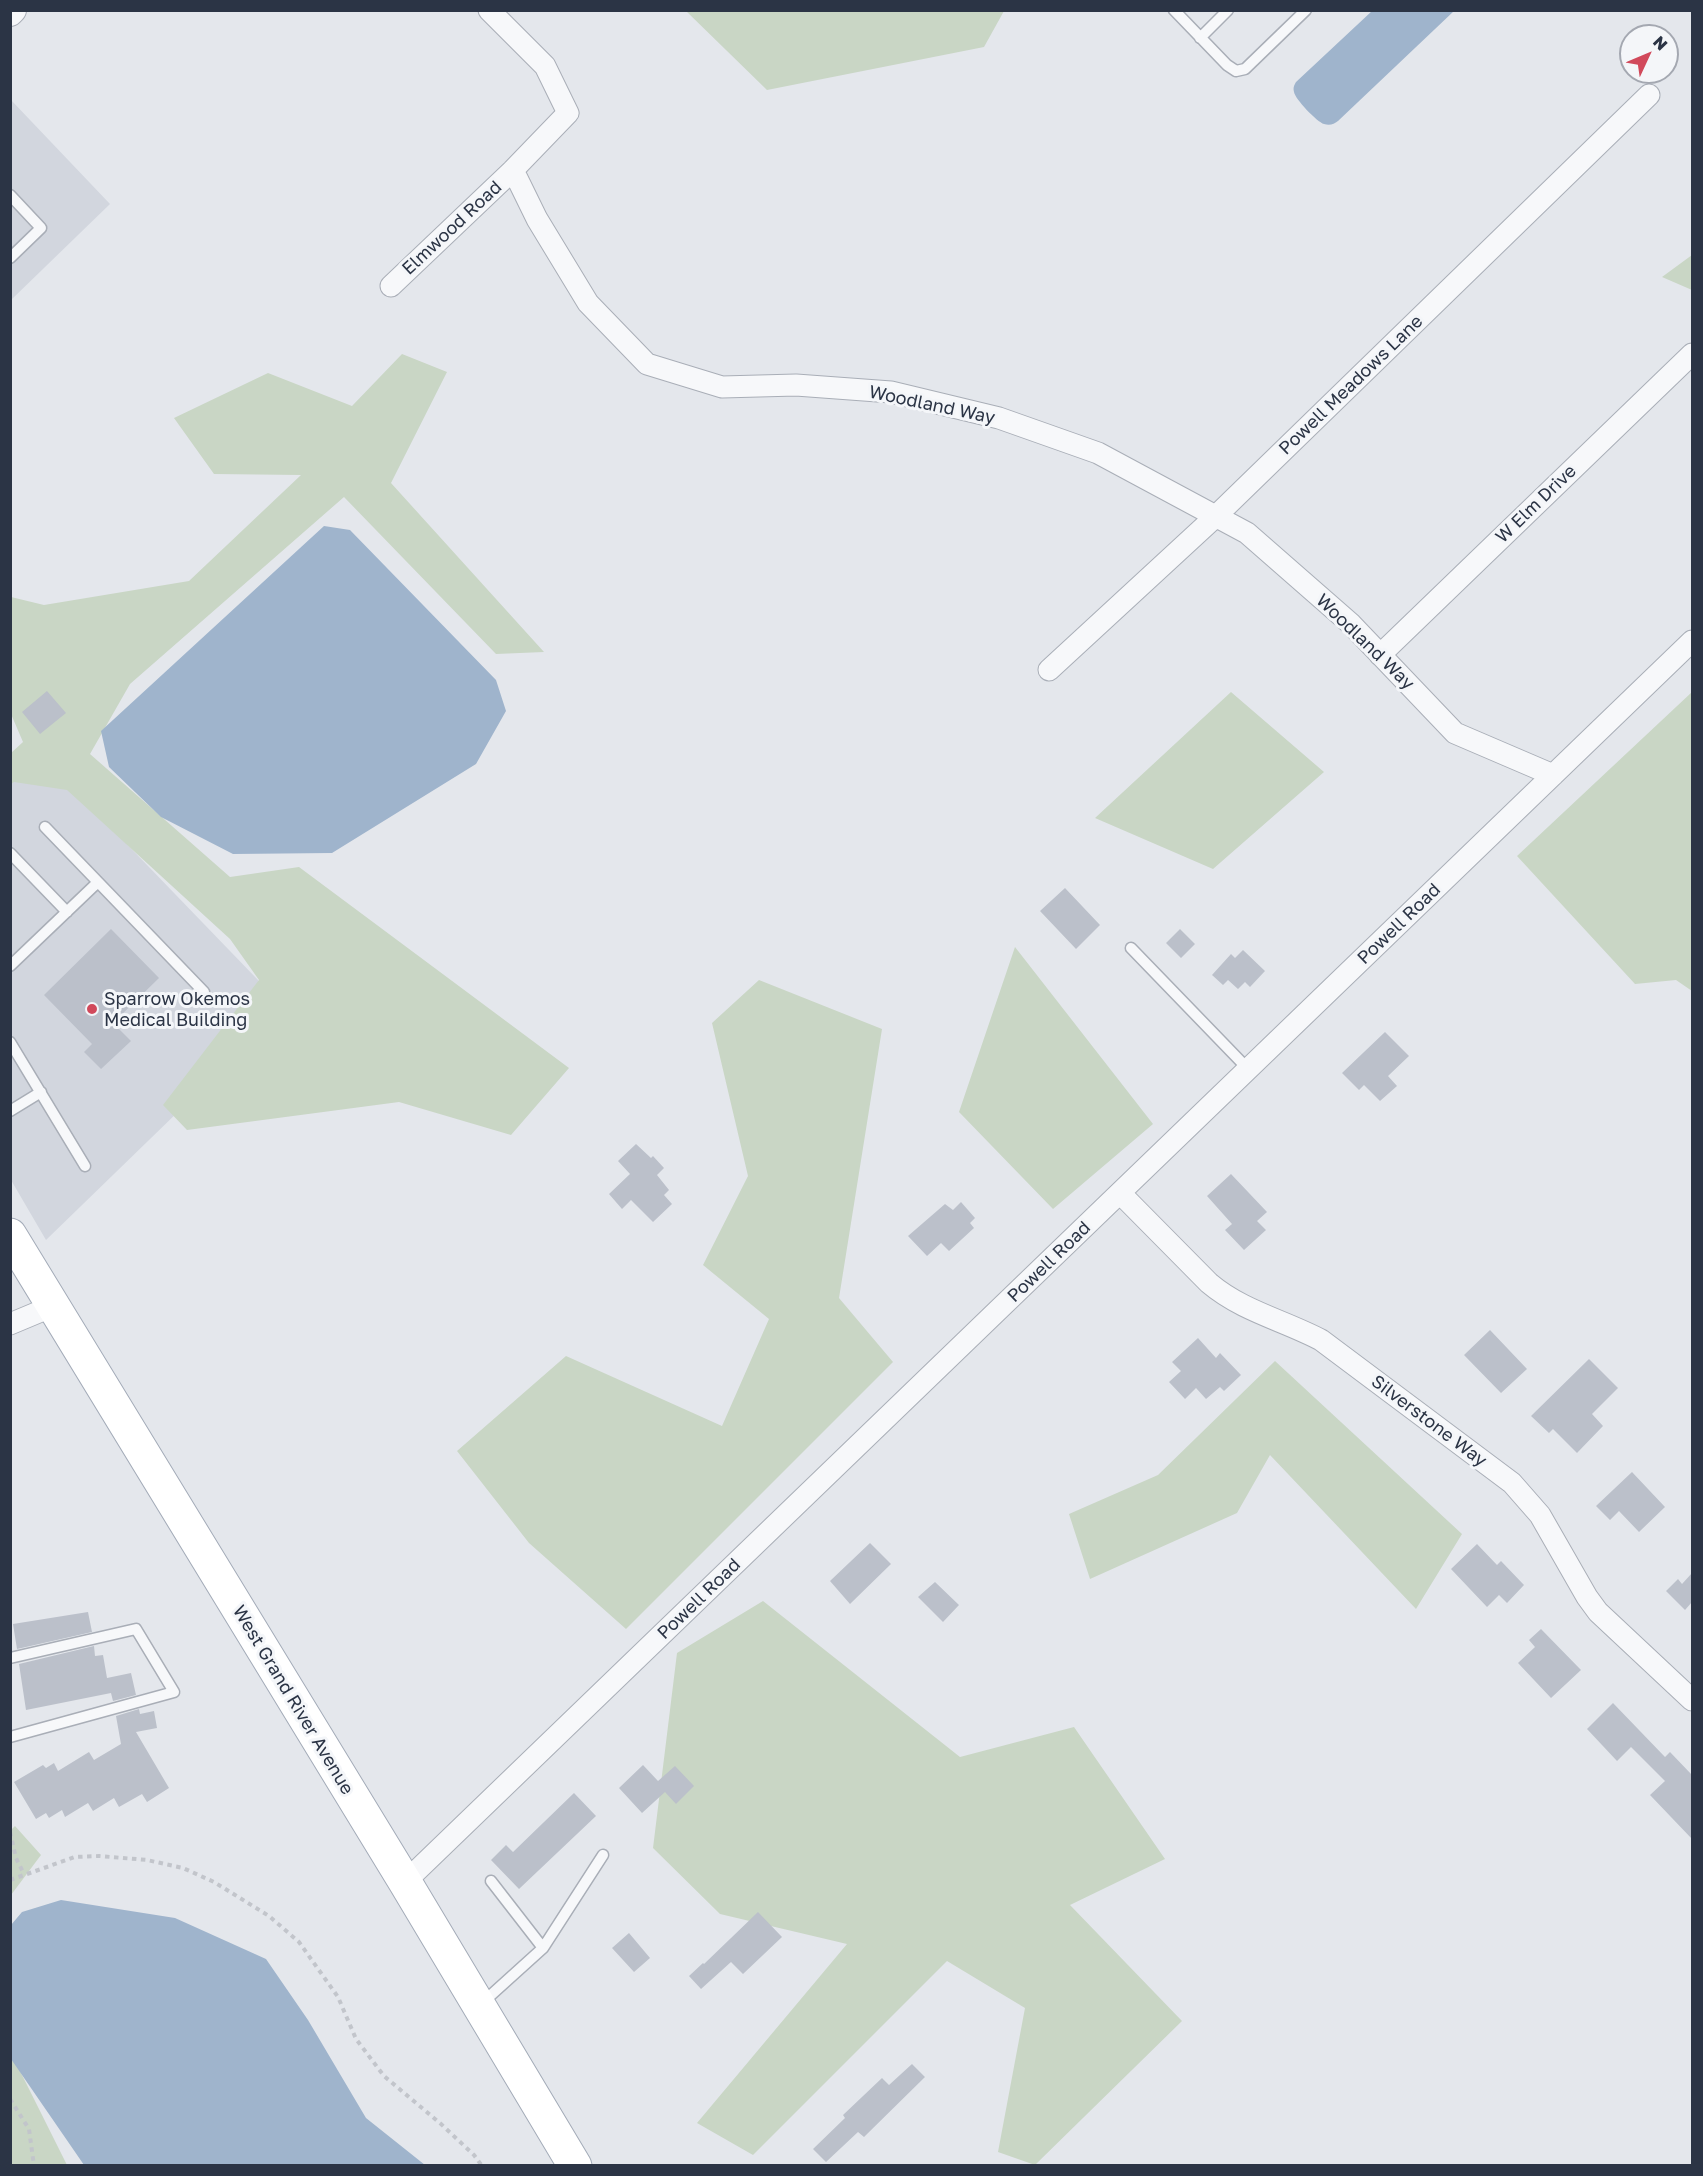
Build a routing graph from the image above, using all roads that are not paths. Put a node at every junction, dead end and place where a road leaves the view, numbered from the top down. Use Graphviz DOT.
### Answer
graph roads {
  1 [pos="489,10"];
  2 [pos="1174,10"];
  3 [pos="1228,10"];
  4 [pos="1306,10"];
  5 [pos="1200,38"];
  6 [pos="1649,95"];
  7 [pos="513,170"];
  8 [pos="10,195"];
  9 [pos="10,258"];
  10 [pos="391,286"];
  11 [pos="1692,354"];
  12 [pos="1216,516"];
  13 [pos="1692,641"];
  14 [pos="1380,655"];
  15 [pos="1049,670"];
  16 [pos="1553,775"];
  17 [pos="45,827"];
  18 [pos="10,854"];
  19 [pos="98,882"];
  20 [pos="67,912"];
  21 [pos="1131,948"];
  22 [pos="10,966"];
  23 [pos="204,992"];
  24 [pos="10,1042"];
  25 [pos="1248,1069"];
  26 [pos="41,1092"];
  27 [pos="10,1111"];
  28 [pos="85,1166"];
  29 [pos="1120,1193"];
  30 [pos="10,1235"];
  31 [pos="53,1306"];
  32 [pos="10,1324"];
  33 [pos="10,1658"];
  34 [pos="1692,1700"];
  35 [pos="10,1737"];
  36 [pos="603,1855"];
  37 [pos="491,1881"];
  38 [pos="405,1882"];
  39 [pos="543,1948"];
  40 [pos="479,2006"];
  41 [pos="575,2166"];
  1 -- 7 [label="street"];
  2 -- 5 [label="lane"];
  3 -- 5 [label="lane"];
  4 -- 5 [label="lane"];
  6 -- 12 [label="street, Powell Meadows Lane"];
  7 -- 10 [label="street, Elmwood Road"];
  7 -- 12 [label="street, Woodland Way"];
  8 -- 9 [label="lane"];
  11 -- 14 [label="street, W Elm Drive"];
  12 -- 14 [label="street, Woodland Way"];
  12 -- 15 [label="street, Powell Meadows Lane"];
  13 -- 16 [label="street, Powell Road"];
  14 -- 16 [label="street, Woodland Way"];
  16 -- 25 [label="street, Powell Road"];
  17 -- 19 [label="lane"];
  18 -- 20 [label="lane"];
  19 -- 20 [label="lane"];
  19 -- 23 [label="lane"];
  20 -- 22 [label="lane"];
  21 -- 25 [label="lane"];
  24 -- 26 [label="lane"];
  25 -- 29 [label="street, Powell Road"];
  26 -- 27 [label="lane"];
  26 -- 28 [label="lane"];
  29 -- 34 [label="street, Silverstone Way"];
  29 -- 38 [label="street, Powell Road"];
  30 -- 31 [label="main road, West Grand River Avenue"];
  31 -- 32 [label="street"];
  31 -- 38 [label="main road, West Grand River Avenue"];
  33 -- 35 [label="lane"];
  36 -- 39 [label="lane"];
  37 -- 39 [label="lane"];
  38 -- 40 [label="main road, West Grand River Avenue"];
  39 -- 40 [label="lane"];
  40 -- 41 [label="main road, West Grand River Avenue"];
}
